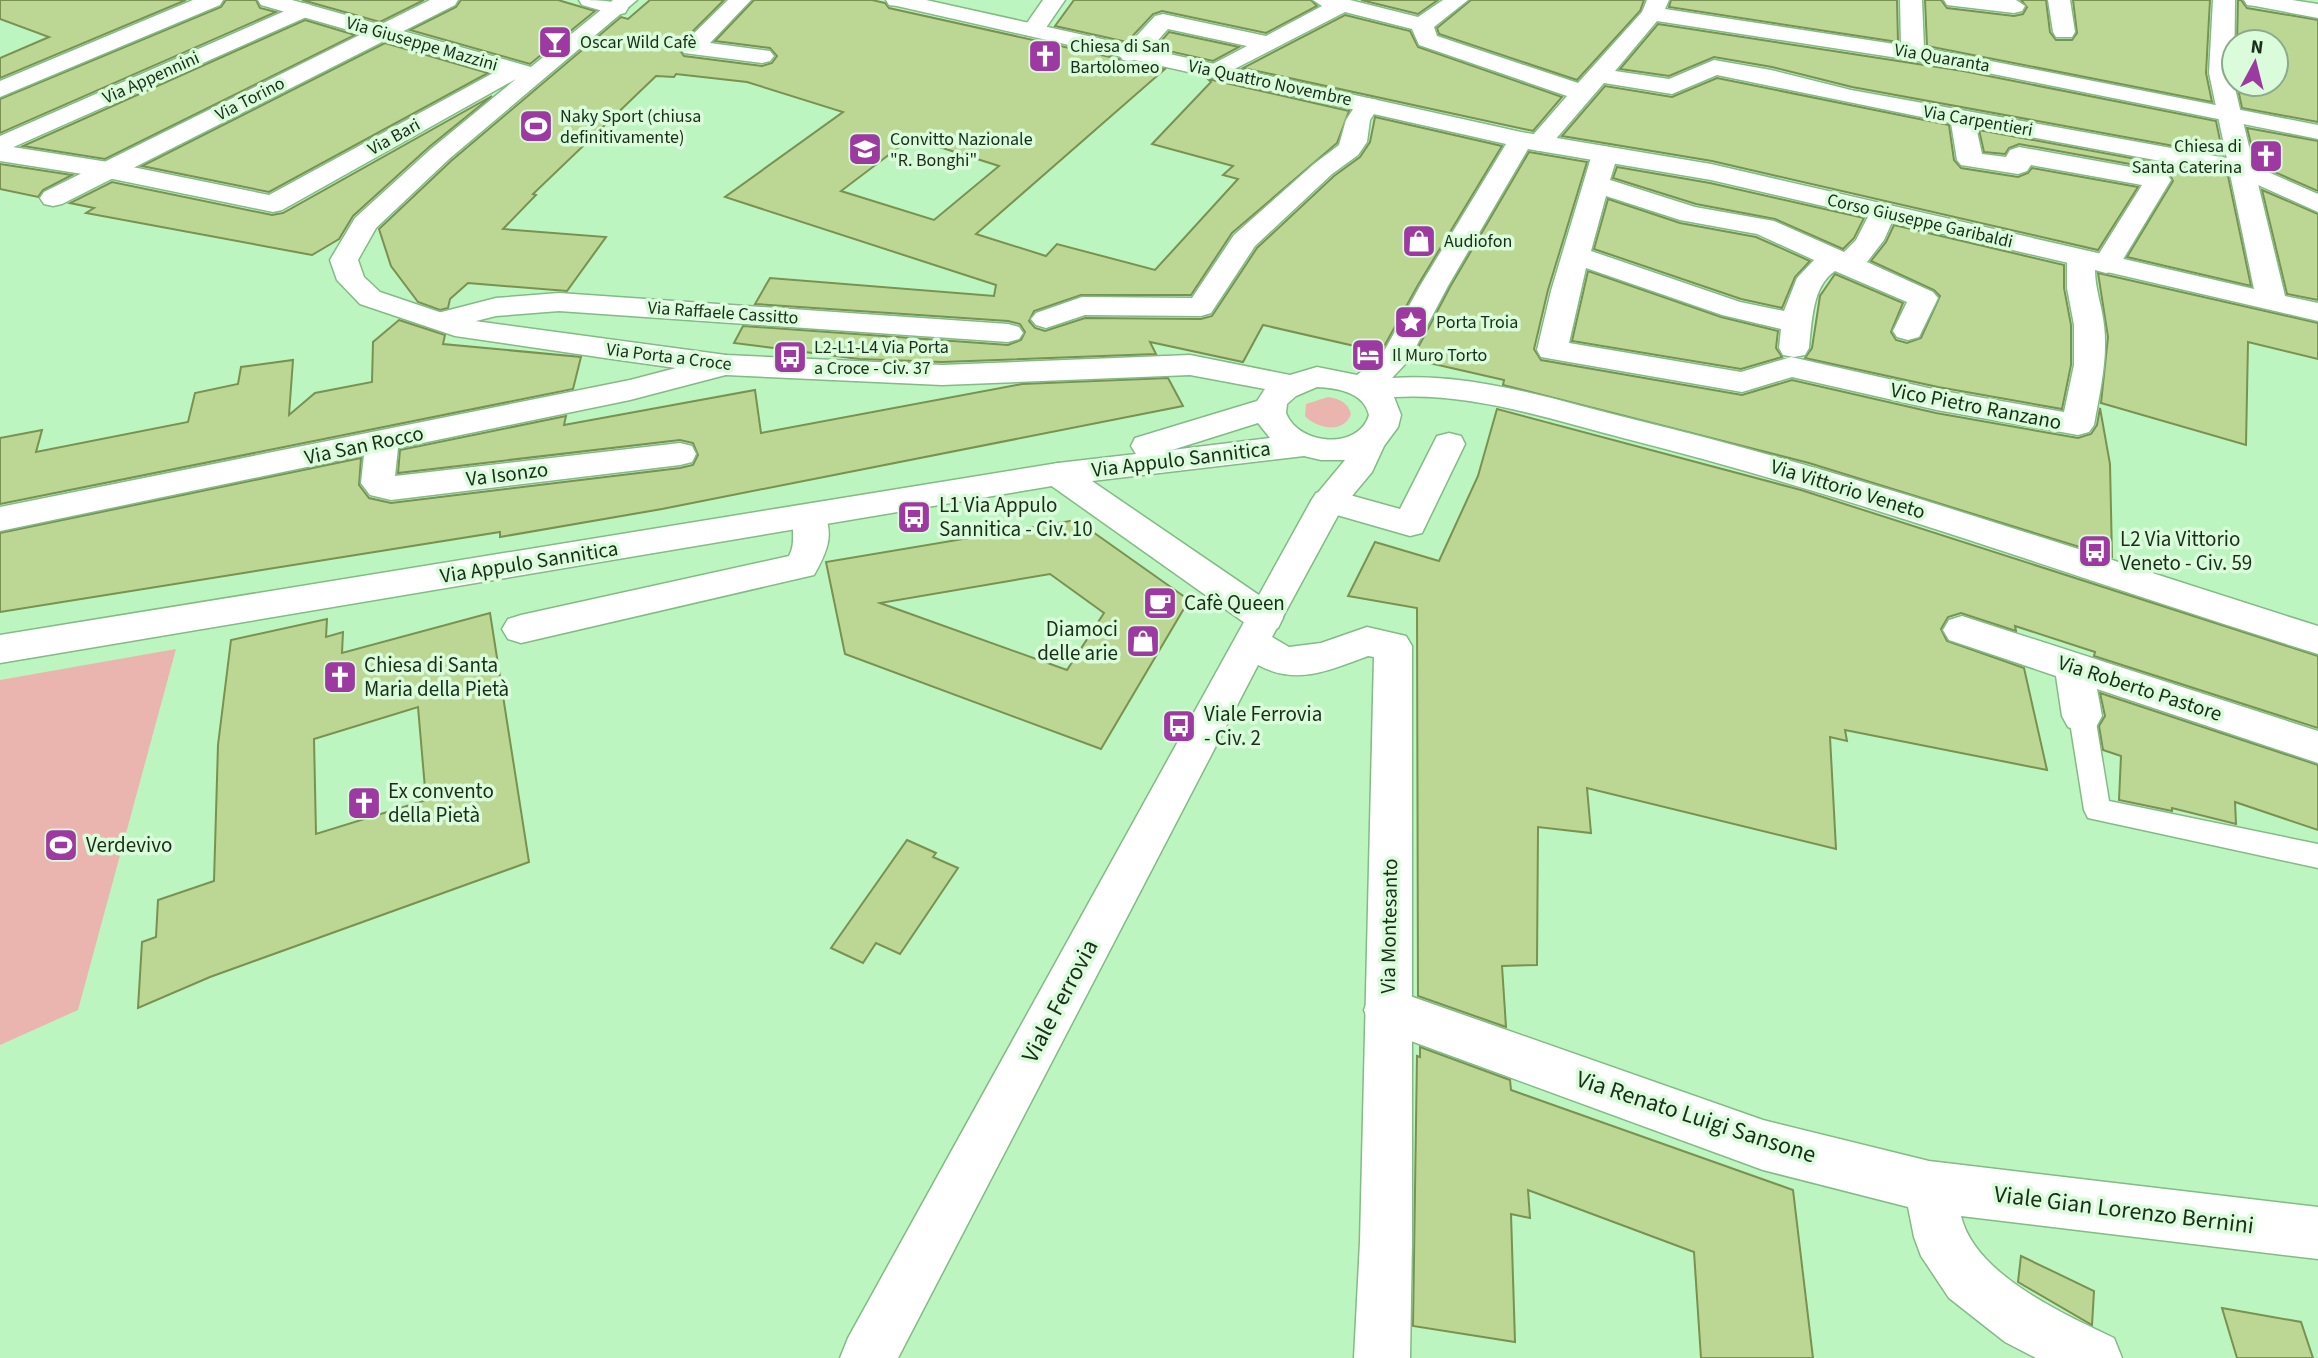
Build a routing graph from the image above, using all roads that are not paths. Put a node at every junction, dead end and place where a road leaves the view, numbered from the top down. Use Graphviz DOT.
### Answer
graph roads {
  1 [pos="212,0"];
  2 [pos="269,0"];
  3 [pos="447,0"];
  4 [pos="590,0"];
  5 [pos="740,0"];
  6 [pos="897,0"];
  7 [pos="1054,0"];
  8 [pos="1457,0"];
  9 [pos="1955,0"];
  10 [pos="2059,0"];
  11 [pos="2224,0"];
  12 [pos="2255,0"];
  13 [pos="933,3"];
  14 [pos="1332,3"];
  15 [pos="1911,3"];
  16 [pos="622,4"];
  17 [pos="1656,4"];
  18 [pos="2014,6"];
  19 [pos="2292,8"];
  20 [pos="303,10"];
  21 [pos="2318,11"];
  22 [pos="1724,18"];
  23 [pos="1422,25"];
  24 [pos="1033,30"];
  25 [pos="2064,32"];
  26 [pos="381,34"];
  27 [pos="2318,34"];
  28 [pos="1267,43"];
  29 [pos="1913,53"];
  30 [pos="1131,55"];
  31 [pos="762,56"];
  32 [pos="1714,67"];
  33 [pos="1217,71"];
  34 [pos="526,72"];
  35 [pos="1591,84"];
  36 [pos="0,90"];
  37 [pos="1368,105"];
  38 [pos="2230,114"];
  39 [pos="1962,118"];
  40 [pos="2010,127"];
  41 [pos="2318,132"];
  42 [pos="1530,141"];
  43 [pos="0,145"];
  44 [pos="0,153"];
  45 [pos="1605,154"];
  46 [pos="2019,155"];
  47 [pos="2242,169"];
  48 [pos="108,170"];
  49 [pos="1596,184"];
  50 [pos="53,198"];
  51 [pos="2318,204"];
  52 [pos="1883,213"];
  53 [pos="1575,255"];
  54 [pos="1840,262"];
  55 [pos="2094,262"];
  56 [pos="2271,300"];
  57 [pos="2318,312"];
  58 [pos="1046,319"];
  59 [pos="440,321"];
  60 [pos="1797,323"];
  61 [pos="1908,331"];
  62 [pos="1008,333"];
  63 [pos="726,365"];
  64 [pos="1791,367"];
  65 [pos="1365,388"];
  66 [pos="1279,396"];
  67 [pos="1370,440"];
  68 [pos="382,441"];
  69 [pos="1449,444"];
  70 [pos="1304,445"];
  71 [pos="680,454"];
  72 [pos="1058,474"];
  73 [pos="1328,501"];
  74 [pos="809,516"];
  75 [pos="0,519"];
  76 [pos="521,629"];
  77 [pos="1962,630"];
  78 [pos="1257,631"];
  79 [pos="2318,639"];
  80 [pos="0,649"];
  81 [pos="2074,667"];
  82 [pos="2082,716"];
  83 [pos="2318,747"];
  84 [pos="2318,856"];
  85 [pos="1387,1010"];
  86 [pos="1929,1187"];
  87 [pos="2318,1233"];
  88 [pos="868,1358"];
  89 [pos="1385,1358"];
  90 [pos="2094,1358"];
  1 -- 36 [label="street"];
  2 -- 20 [label="street, Via Giuseppe Mazzini"];
  3 -- 26 [label="street, Via Torino"];
  4 -- 16 [label="street"];
  5 -- 31 [label="street"];
  6 -- 13 [label="street, Via Quattro Novembre"];
  7 -- 24 [label="street"];
  8 -- 23 [label="street"];
  9 -- 18 [label="street"];
  10 -- 25 [label="street"];
  11 -- 38 [label="street"];
  12 -- 19 [label="street"];
  13 -- 24 [label="street, Via Quattro Novembre"];
  14 -- 23 [label="street"];
  14 -- 28 [label="street"];
  15 -- 29 [label="street"];
  16 -- 34 [label="street, Via Bari"];
  17 -- 22 [label="street, Via Quaranta"];
  17 -- 35 [label="street"];
  19 -- 21 [label="street"];
  19 -- 27 [label="street"];
  20 -- 26 [label="street, Via Giuseppe Mazzini"];
  20 -- 43 [label="street, Via Appennini"];
  22 -- 29 [label="street, Via Quaranta"];
  22 -- 32 [label="street"];
  23 -- 35 [label="street"];
  24 -- 30 [label="street, Via Quattro Novembre"];
  26 -- 34 [label="street, Via Giuseppe Mazzini"];
  26 -- 48 [label="street, Via Torino"];
  28 -- 30 [label="street"];
  28 -- 33 [label="street"];
  29 -- 38 [label="street, Via Quaranta"];
  30 -- 33 [label="street, Via Quattro Novembre"];
  32 -- 35 [label="street"];
  32 -- 39 [label="street, Via Carpentieri"];
  33 -- 37 [label="street, Via Quattro Novembre"];
  34 -- 48 [label="street, Via Bari"];
  34 -- 59 [label="street, Via Porta a Croce"];
  35 -- 42 [label="street"];
  37 -- 42 [label="street, Via Quattro Novembre"];
  37 -- 58 [label="street"];
  38 -- 41 [label="street, Via Quaranta"];
  38 -- 47 [label="street"];
  39 -- 40 [label="street, Via Carpentieri"];
  39 -- 46 [label="street"];
  40 -- 46 [label="street"];
  40 -- 47 [label="street, Via Carpentieri"];
  42 -- 45 [label="street, Corso Giuseppe Garibaldi"];
  42 -- 65 [label="street"];
  44 -- 48 [label="street"];
  45 -- 49 [label="street"];
  45 -- 52 [label="street, Corso Giuseppe Garibaldi"];
  46 -- 55 [label="street"];
  47 -- 51 [label="street, Via Carpentieri"];
  47 -- 56 [label="street"];
  48 -- 50 [label="street, Via Torino"];
  49 -- 53 [label="street"];
  49 -- 54 [label="street"];
  52 -- 54 [label="street"];
  52 -- 55 [label="street, Corso Giuseppe Garibaldi"];
  53 -- 60 [label="street"];
  53 -- 64 [label="street"];
  54 -- 60 [label="street"];
  54 -- 61 [label="street"];
  55 -- 56 [label="street, Corso Giuseppe Garibaldi"];
  55 -- 64 [label="street, Vico Pietro Ranzano"];
  56 -- 57 [label="street, Corso Giuseppe Garibaldi"];
  59 -- 62 [label="street, Via Raffaele Cassitto"];
  59 -- 63 [label="street, Via Porta a Croce"];
  60 -- 64 [label="street"];
  63 -- 66 [label="street, Via Porta a Croce"];
  63 -- 68 [label="street, Via San Rocco"];
  65 -- 66 [label="street"];
  65 -- 67 [label="street"];
  65 -- 79 [label="street, Via Vittorio Veneto"];
  66 -- 70 [label="street"];
  66 -- 72 [label="street, Via Appulo Sannitica"];
  67 -- 70 [label="street"];
  67 -- 73 [label="street, Viale Ferrovia"];
  68 -- 71 [label="street, Va Isonzo"];
  68 -- 75 [label="street, Via San Rocco"];
  69 -- 73 [label="street"];
  70 -- 72 [label="street, Via Appulo Sannitica"];
  70 -- 73 [label="street"];
  72 -- 74 [label="street, Via Appulo Sannitica"];
  72 -- 78 [label="street"];
  73 -- 78 [label="street, Viale Ferrovia"];
  74 -- 76 [label="street"];
  74 -- 80 [label="street, Via Appulo Sannitica"];
  77 -- 81 [label="street, Via Roberto Pastore"];
  78 -- 85 [label="street, Via Montesanto"];
  78 -- 88 [label="street, Viale Ferrovia"];
  81 -- 82 [label="street"];
  81 -- 83 [label="street, Via Roberto Pastore"];
  82 -- 84 [label="lane"];
  85 -- 86 [label="street, Via Renato Luigi Sansone"];
  85 -- 89 [label="street, Via Montesanto"];
  86 -- 87 [label="street, Viale Gian Lorenzo Bernini"];
  86 -- 90 [label="street"];
}
